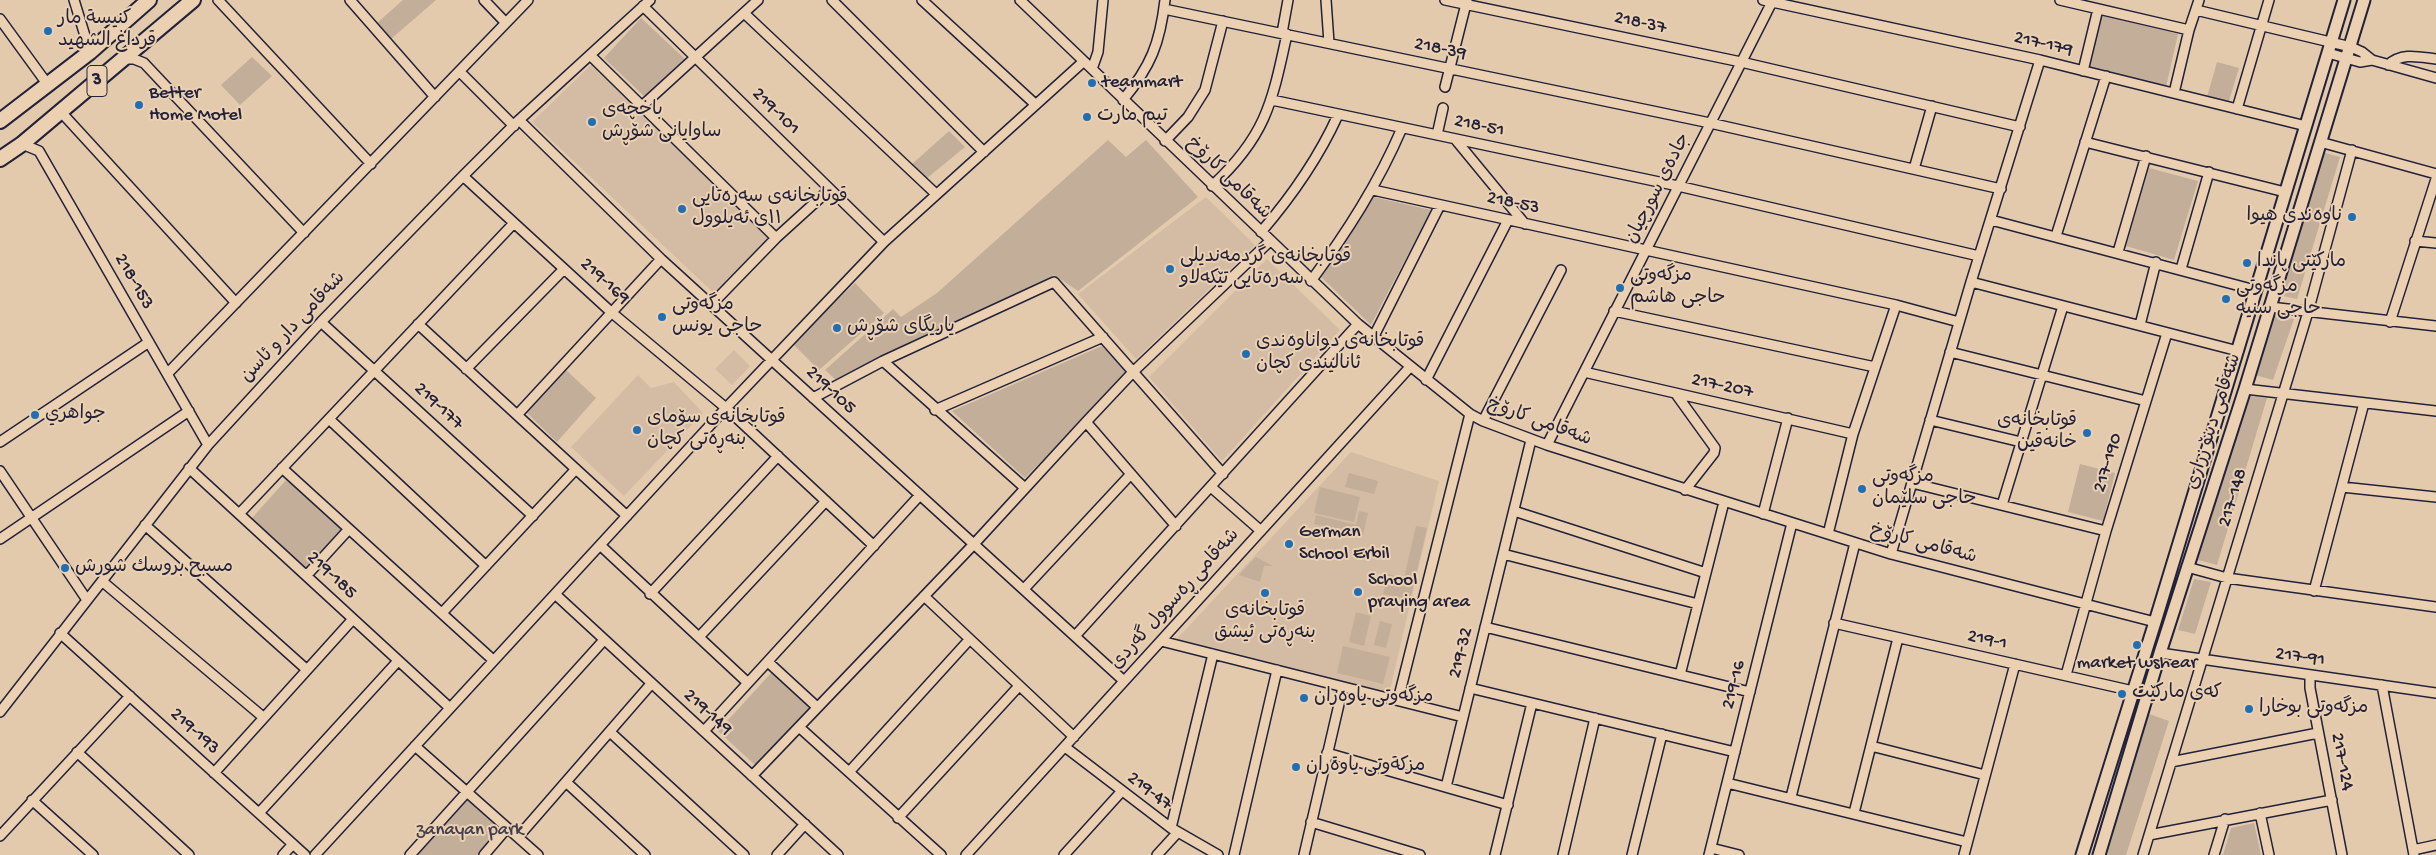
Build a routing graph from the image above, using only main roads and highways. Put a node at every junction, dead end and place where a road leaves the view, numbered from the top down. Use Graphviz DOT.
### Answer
graph roads {
  1 [pos="148,0"];
  2 [pos="192,0"];
  3 [pos="2344,0"];
  4 [pos="2364,0"];
  5 [pos="0,121"];
  6 [pos="0,159"];
  7 [pos="2082,855"];
  8 [pos="2099,855"];
  1 -- 5 [label="highway, 3"];
  2 -- 6 [label="highway, 3"];
  3 -- 7 [label="main road, شەقامی دینۆ زراری"];
  4 -- 8 [label="main road, شەقامی دینۆ زراری"];
}
